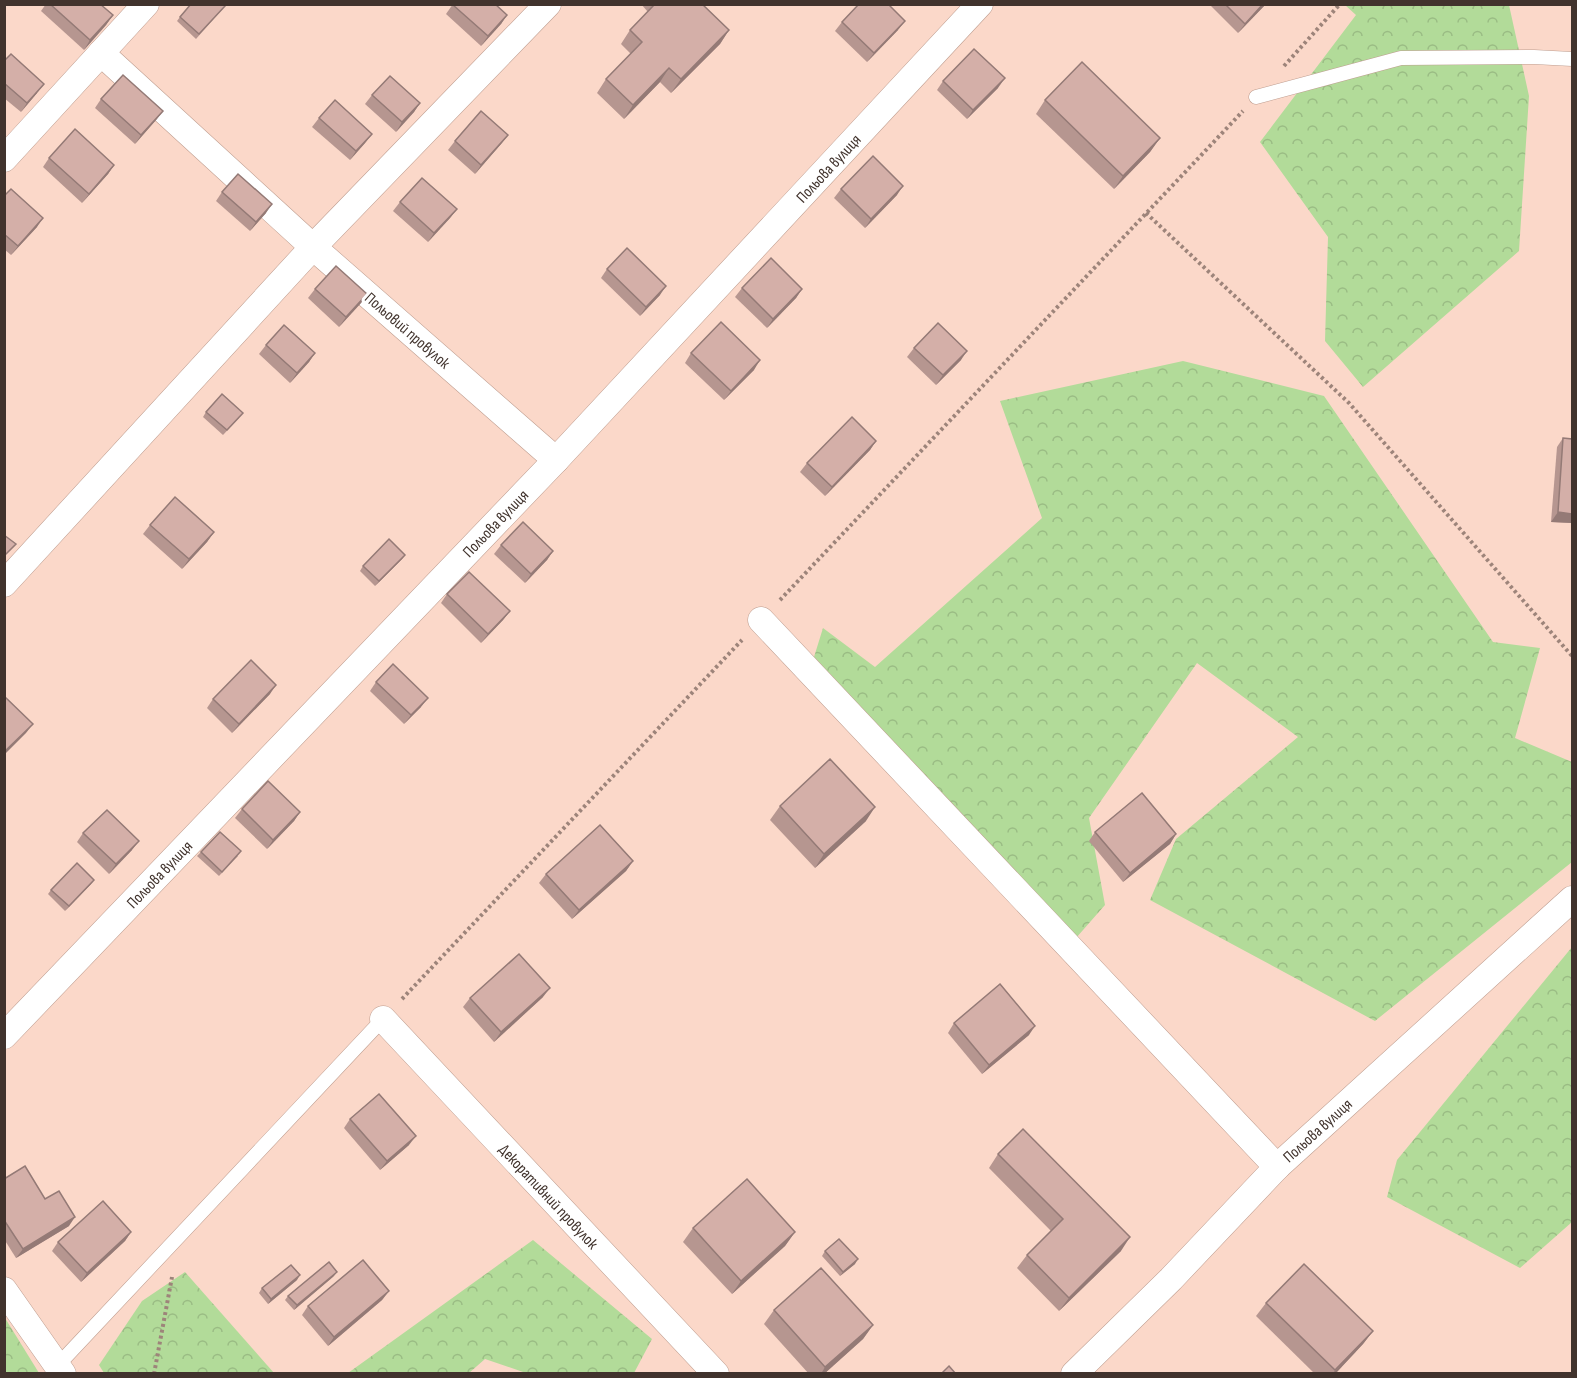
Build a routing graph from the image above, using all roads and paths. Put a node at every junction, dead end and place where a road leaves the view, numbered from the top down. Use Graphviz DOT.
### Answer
graph roads {
  1 [pos="146,4"];
  2 [pos="548,4"];
  3 [pos="980,4"];
  4 [pos="1340,4"];
  5 [pos="100,53"];
  6 [pos="1572,59"];
  7 [pos="1256,97"];
  8 [pos="4,159"];
  9 [pos="1146,213"];
  10 [pos="314,247"];
  11 [pos="556,460"];
  12 [pos="4,584"];
  13 [pos="761,620"];
  14 [pos="1572,656"];
  15 [pos="1572,899"];
  16 [pos="383,1019"];
  17 [pos="4,1036"];
  18 [pos="1277,1167"];
  19 [pos="180,1235"];
  20 [pos="4,1290"];
  21 [pos="60,1369"];
  22 [pos="154,1374"];
  23 [pos="716,1374"];
  24 [pos="1074,1374"];
  1 -- 5 [label="street"];
  2 -- 10 [label="street"];
  3 -- 11 [label="street, Польова вулиця"];
  4 -- 7 [label="path"];
  5 -- 8 [label="street"];
  5 -- 10 [label="street, Польовий провулок"];
  6 -- 7 [label="lane"];
  7 -- 9 [label="path"];
  9 -- 13 [label="path"];
  9 -- 14 [label="path"];
  10 -- 11 [label="street, Польовий провулок"];
  10 -- 12 [label="street"];
  11 -- 17 [label="street, Польова вулиця"];
  13 -- 16 [label="path"];
  13 -- 18 [label="street"];
  15 -- 18 [label="street, Польова вулиця"];
  16 -- 19 [label="lane"];
  16 -- 23 [label="street, Декоративний провулок"];
  18 -- 24 [label="street, Польова вулиця"];
  19 -- 21 [label="lane"];
  19 -- 22 [label="path"];
  20 -- 21 [label="street"];
}
